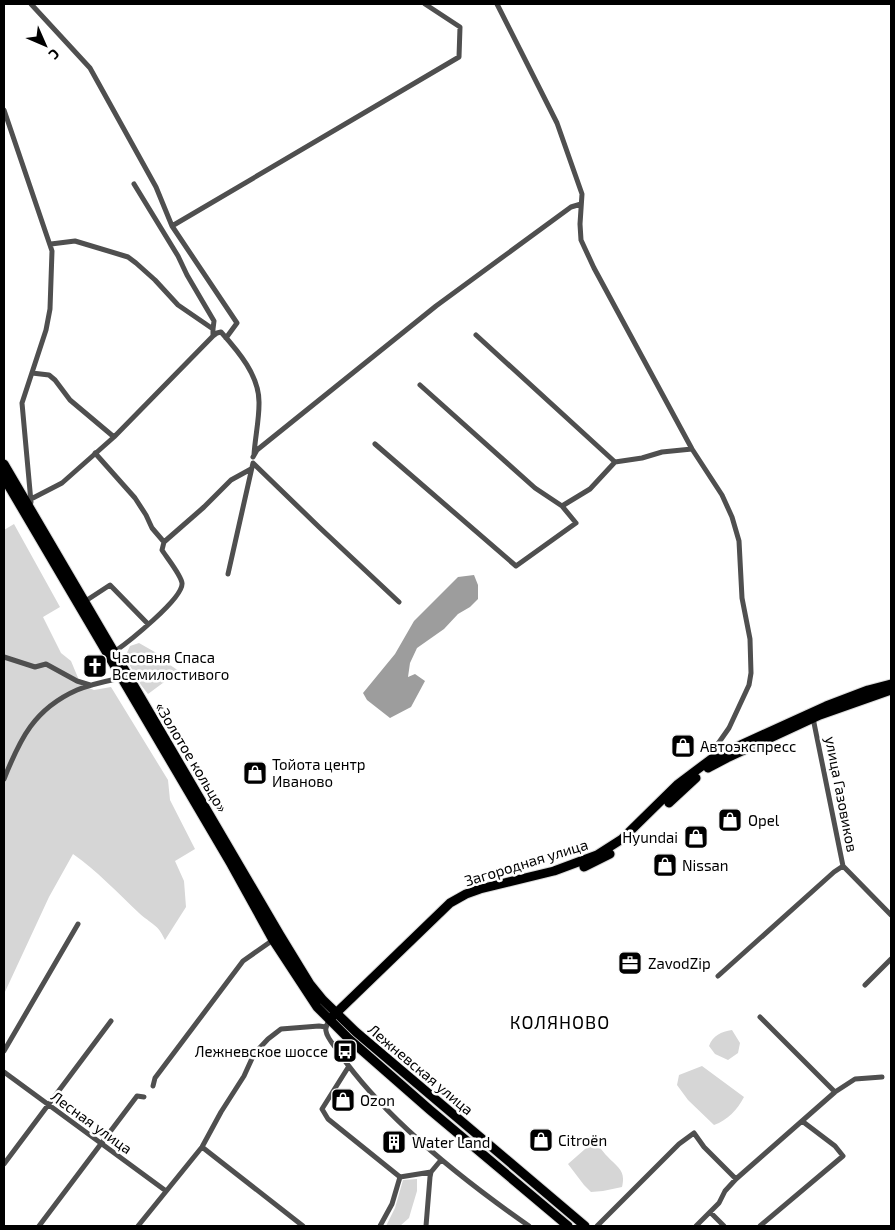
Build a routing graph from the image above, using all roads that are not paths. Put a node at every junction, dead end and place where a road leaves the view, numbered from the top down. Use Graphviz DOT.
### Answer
graph roads {
  1 [pos="32,4"];
  2 [pos="425,4"];
  3 [pos="497,4"];
  4 [pos="4,110"];
  5 [pos="134,184"];
  6 [pos="581,204"];
  7 [pos="172,226"];
  8 [pos="51,244"];
  9 [pos="213,329"];
  10 [pos="476,335"];
  11 [pos="213,336"];
  12 [pos="226,338"];
  13 [pos="32,373"];
  14 [pos="420,385"];
  15 [pos="114,437"];
  16 [pos="375,444"];
  17 [pos="692,449"];
  18 [pos="95,452"];
  19 [pos="253,460"];
  20 [pos="615,462"];
  21 [pos="4,464"];
  22 [pos="251,469"];
  23 [pos="4,478"];
  24 [pos="31,500"];
  25 [pos="562,506"];
  26 [pos="31,518"];
  27 [pos="164,542"];
  28 [pos="228,574"];
  29 [pos="84,602"];
  30 [pos="399,602"];
  31 [pos="148,624"];
  32 [pos="114,652"];
  33 [pos="4,657"];
  34 [pos="121,678"];
  35 [pos="891,684"];
  36 [pos="91,685"];
  37 [pos="891,690"];
  38 [pos="814,718"];
  39 [pos="715,760"];
  40 [pos="4,779"];
  41 [pos="843,866"];
  42 [pos="891,915"];
  43 [pos="78,924"];
  44 [pos="277,941"];
  45 [pos="891,959"];
  46 [pos="718,976"];
  47 [pos="865,985"];
  48 [pos="338,1015"];
  49 [pos="760,1017"];
  50 [pos="111,1022"];
  51 [pos="329,1024"];
  52 [pos="4,1051"];
  53 [pos="349,1066"];
  54 [pos="4,1072"];
  55 [pos="882,1078"];
  56 [pos="153,1086"];
  57 [pos="835,1092"];
  58 [pos="144,1097"];
  59 [pos="48,1106"];
  60 [pos="802,1121"];
  61 [pos="101,1144"];
  62 [pos="202,1146"];
  63 [pos="441,1160"];
  64 [pos="4,1164"];
  65 [pos="431,1172"];
  66 [pos="400,1177"];
  67 [pos="736,1179"];
  68 [pos="166,1191"];
  69 [pos="710,1212"];
  70 [pos="40,1226"];
  71 [pos="138,1226"];
  72 [pos="303,1226"];
  73 [pos="380,1226"];
  74 [pos="426,1226"];
  75 [pos="529,1226"];
  76 [pos="568,1226"];
  77 [pos="585,1226"];
  78 [pos="597,1226"];
  79 [pos="696,1226"];
  80 [pos="724,1226"];
  81 [pos="760,1226"];
  1 -- 7 [label="street"];
  2 -- 7 [label="street"];
  3 -- 6 [label="street"];
  4 -- 8 [label="street"];
  5 -- 9 [label="street"];
  6 -- 17 [label="street"];
  6 -- 19 [label="street"];
  7 -- 12 [label="street"];
  8 -- 9 [label="street"];
  8 -- 13 [label="street"];
  9 -- 11 [label="street"];
  10 -- 20 [label="street"];
  11 -- 12 [label="street"];
  11 -- 15 [label="street"];
  12 -- 19 [label="street"];
  13 -- 15 [label="street"];
  13 -- 24 [label="street"];
  14 -- 25 [label="street"];
  15 -- 18 [label="street"];
  16 -- 25 [label="street"];
  17 -- 20 [label="street"];
  17 -- 39 [label="street"];
  18 -- 24 [label="street"];
  18 -- 27 [label="street"];
  19 -- 22 [label="street"];
  19 -- 30 [label="street"];
  20 -- 25 [label="street"];
  21 -- 26 [label="main road, «Золотое кольцо»"];
  22 -- 27 [label="street"];
  22 -- 28 [label="street"];
  23 -- 26 [label="main road, «Золотое кольцо»"];
  24 -- 26 [label="street"];
  26 -- 29 [label="main road, «Золотое кольцо»"];
  26 -- 34 [label="main road, «Золотое кольцо»"];
  27 -- 31 [label="street"];
  29 -- 31 [label="street"];
  29 -- 32 [label="main road, «Золотое кольцо»"];
  31 -- 32 [label="street"];
  32 -- 44 [label="main road, «Золотое кольцо»"];
  33 -- 36 [label="street"];
  34 -- 36 [label="street"];
  34 -- 44 [label="main road, «Золотое кольцо»"];
  35 -- 39 [label="main road"];
  36 -- 40 [label="street"];
  37 -- 38 [label="main road"];
  38 -- 39 [label="main road"];
  38 -- 41 [label="street, улица Газовиков"];
  39 -- 48 [label="main road, Загородная улица"];
  41 -- 42 [label="street, улица Газовиков"];
  41 -- 46 [label="street"];
  43 -- 52 [label="street"];
  44 -- 48 [label="main road, Лежневская улица"];
  44 -- 51 [label="main road, Лежневская улица"];
  44 -- 56 [label="street"];
  45 -- 47 [label="street"];
  48 -- 51 [label="main road, Загородная улица"];
  48 -- 77 [label="main road, Лежневская улица"];
  49 -- 57 [label="street"];
  50 -- 59 [label="street"];
  51 -- 53 [label="street"];
  51 -- 62 [label="street"];
  51 -- 76 [label="main road, Лежневская улица"];
  53 -- 63 [label="street"];
  53 -- 66 [label="street"];
  54 -- 59 [label="street, Лесная улица"];
  55 -- 57 [label="street"];
  57 -- 60 [label="street"];
  58 -- 61 [label="street"];
  59 -- 61 [label="street, Лесная улица"];
  59 -- 64 [label="street"];
  60 -- 67 [label="street"];
  60 -- 81 [label="street"];
  61 -- 68 [label="street, Лесная улица"];
  61 -- 70 [label="street"];
  62 -- 68 [label="street"];
  62 -- 72 [label="street"];
  63 -- 65 [label="street"];
  63 -- 75 [label="street"];
  65 -- 66 [label="street"];
  65 -- 74 [label="street"];
  66 -- 73 [label="street"];
  67 -- 69 [label="street"];
  67 -- 78 [label="street"];
  68 -- 71 [label="street"];
  69 -- 79 [label="street"];
  69 -- 80 [label="street"];
}
